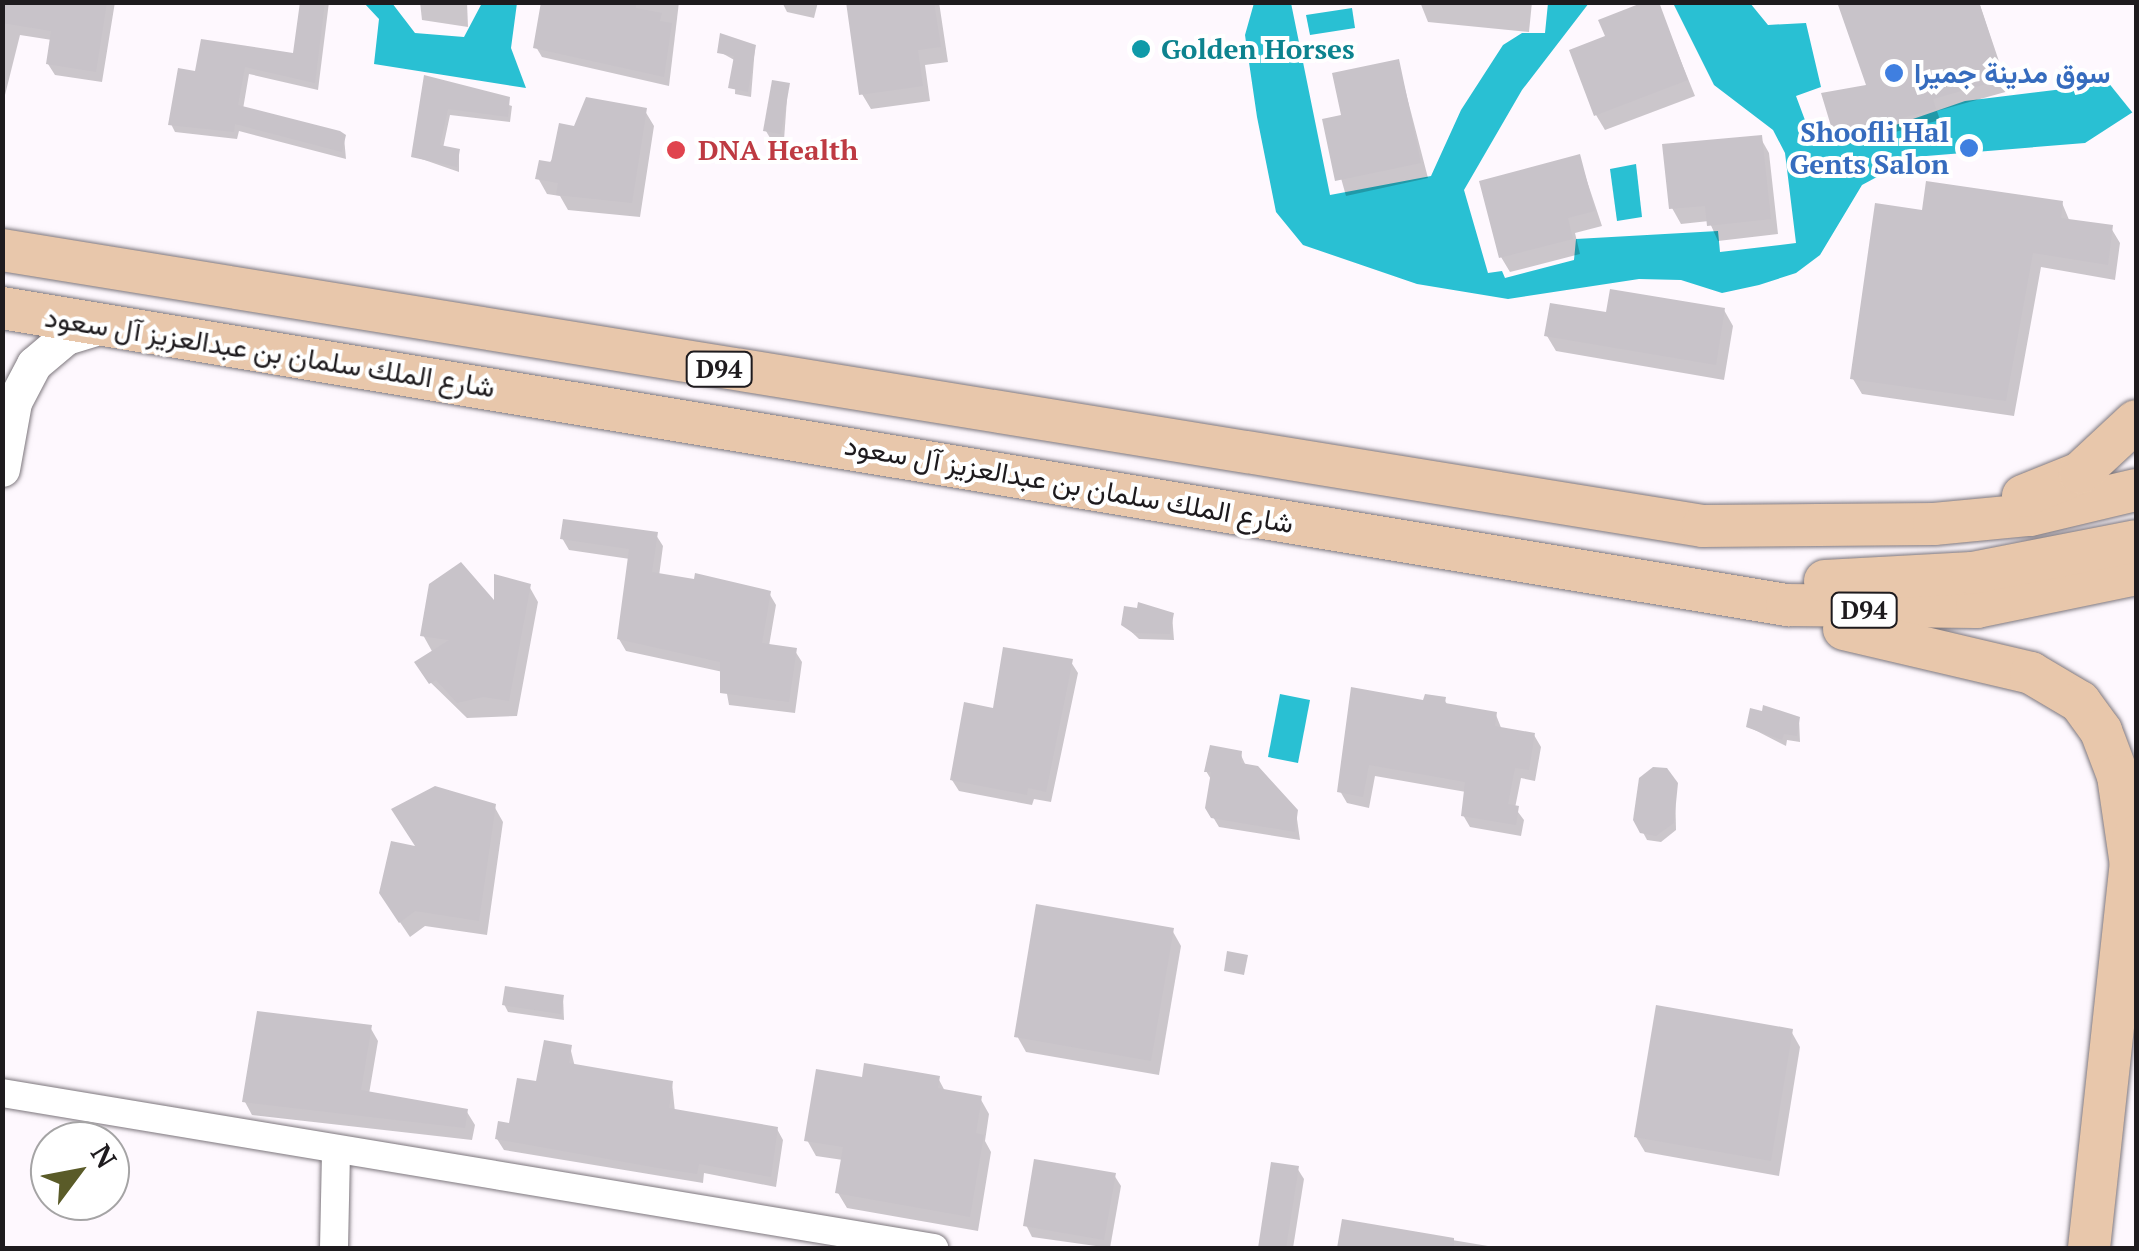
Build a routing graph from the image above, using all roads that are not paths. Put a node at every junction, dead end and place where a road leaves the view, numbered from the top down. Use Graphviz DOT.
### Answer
graph roads {
  1 [pos="2,250"];
  2 [pos="2,308"];
  3 [pos="107,325"];
  4 [pos="2,361"];
  5 [pos="14,402"];
  6 [pos="975,409"];
  7 [pos="2136,420"];
  8 [pos="2,469"];
  9 [pos="1056,483"];
  10 [pos="2136,490"];
  11 [pos="2030,515"];
  12 [pos="2136,523"];
  13 [pos="1934,524"];
  14 [pos="2136,541"];
  15 [pos="1590,574"];
  16 [pos="2136,574"];
  17 [pos="2136,816"];
  18 [pos="2131,866"];
  19 [pos="9,1097"];
  20 [pos="345,1152"];
  21 [pos="334,1248"];
  22 [pos="934,1248"];
  23 [pos="2089,1248"];
  1 -- 6 [label="main road, شارع الملك سلمان بن عبدالعزيز آل سعود / D94"];
  2 -- 3 [label="main road, شارع الملك سلمان بن عبدالعزيز آل سعود / D94"];
  3 -- 5 [label="street"];
  3 -- 9 [label="main road, شارع الملك سلمان بن عبدالعزيز آل سعود / D94"];
  4 -- 5 [label="street"];
  5 -- 8 [label="street"];
  6 -- 9 [label="main road"];
  6 -- 13 [label="main road, شارع الملك سلمان بن عبدالعزيز آل سعود / D94"];
  7 -- 13 [label="main road"];
  9 -- 15 [label="main road, شارع الملك سلمان بن عبدالعزيز آل سعود / D94"];
  10 -- 11 [label="main road, شارع الملك سلمان بن عبدالعزيز آل سعود / D94"];
  11 -- 12 [label="main road"];
  11 -- 13 [label="main road, شارع الملك سلمان بن عبدالعزيز آل سعود / D94"];
  14 -- 15 [label="main road"];
  15 -- 16 [label="main road, شارع الملك سلمان بن عبدالعزيز آل سعود / D94"];
  15 -- 18 [label="main road"];
  17 -- 18 [label="main road"];
  18 -- 23 [label="main road"];
  19 -- 20 [label="street"];
  20 -- 21 [label="street"];
  20 -- 22 [label="street"];
}
